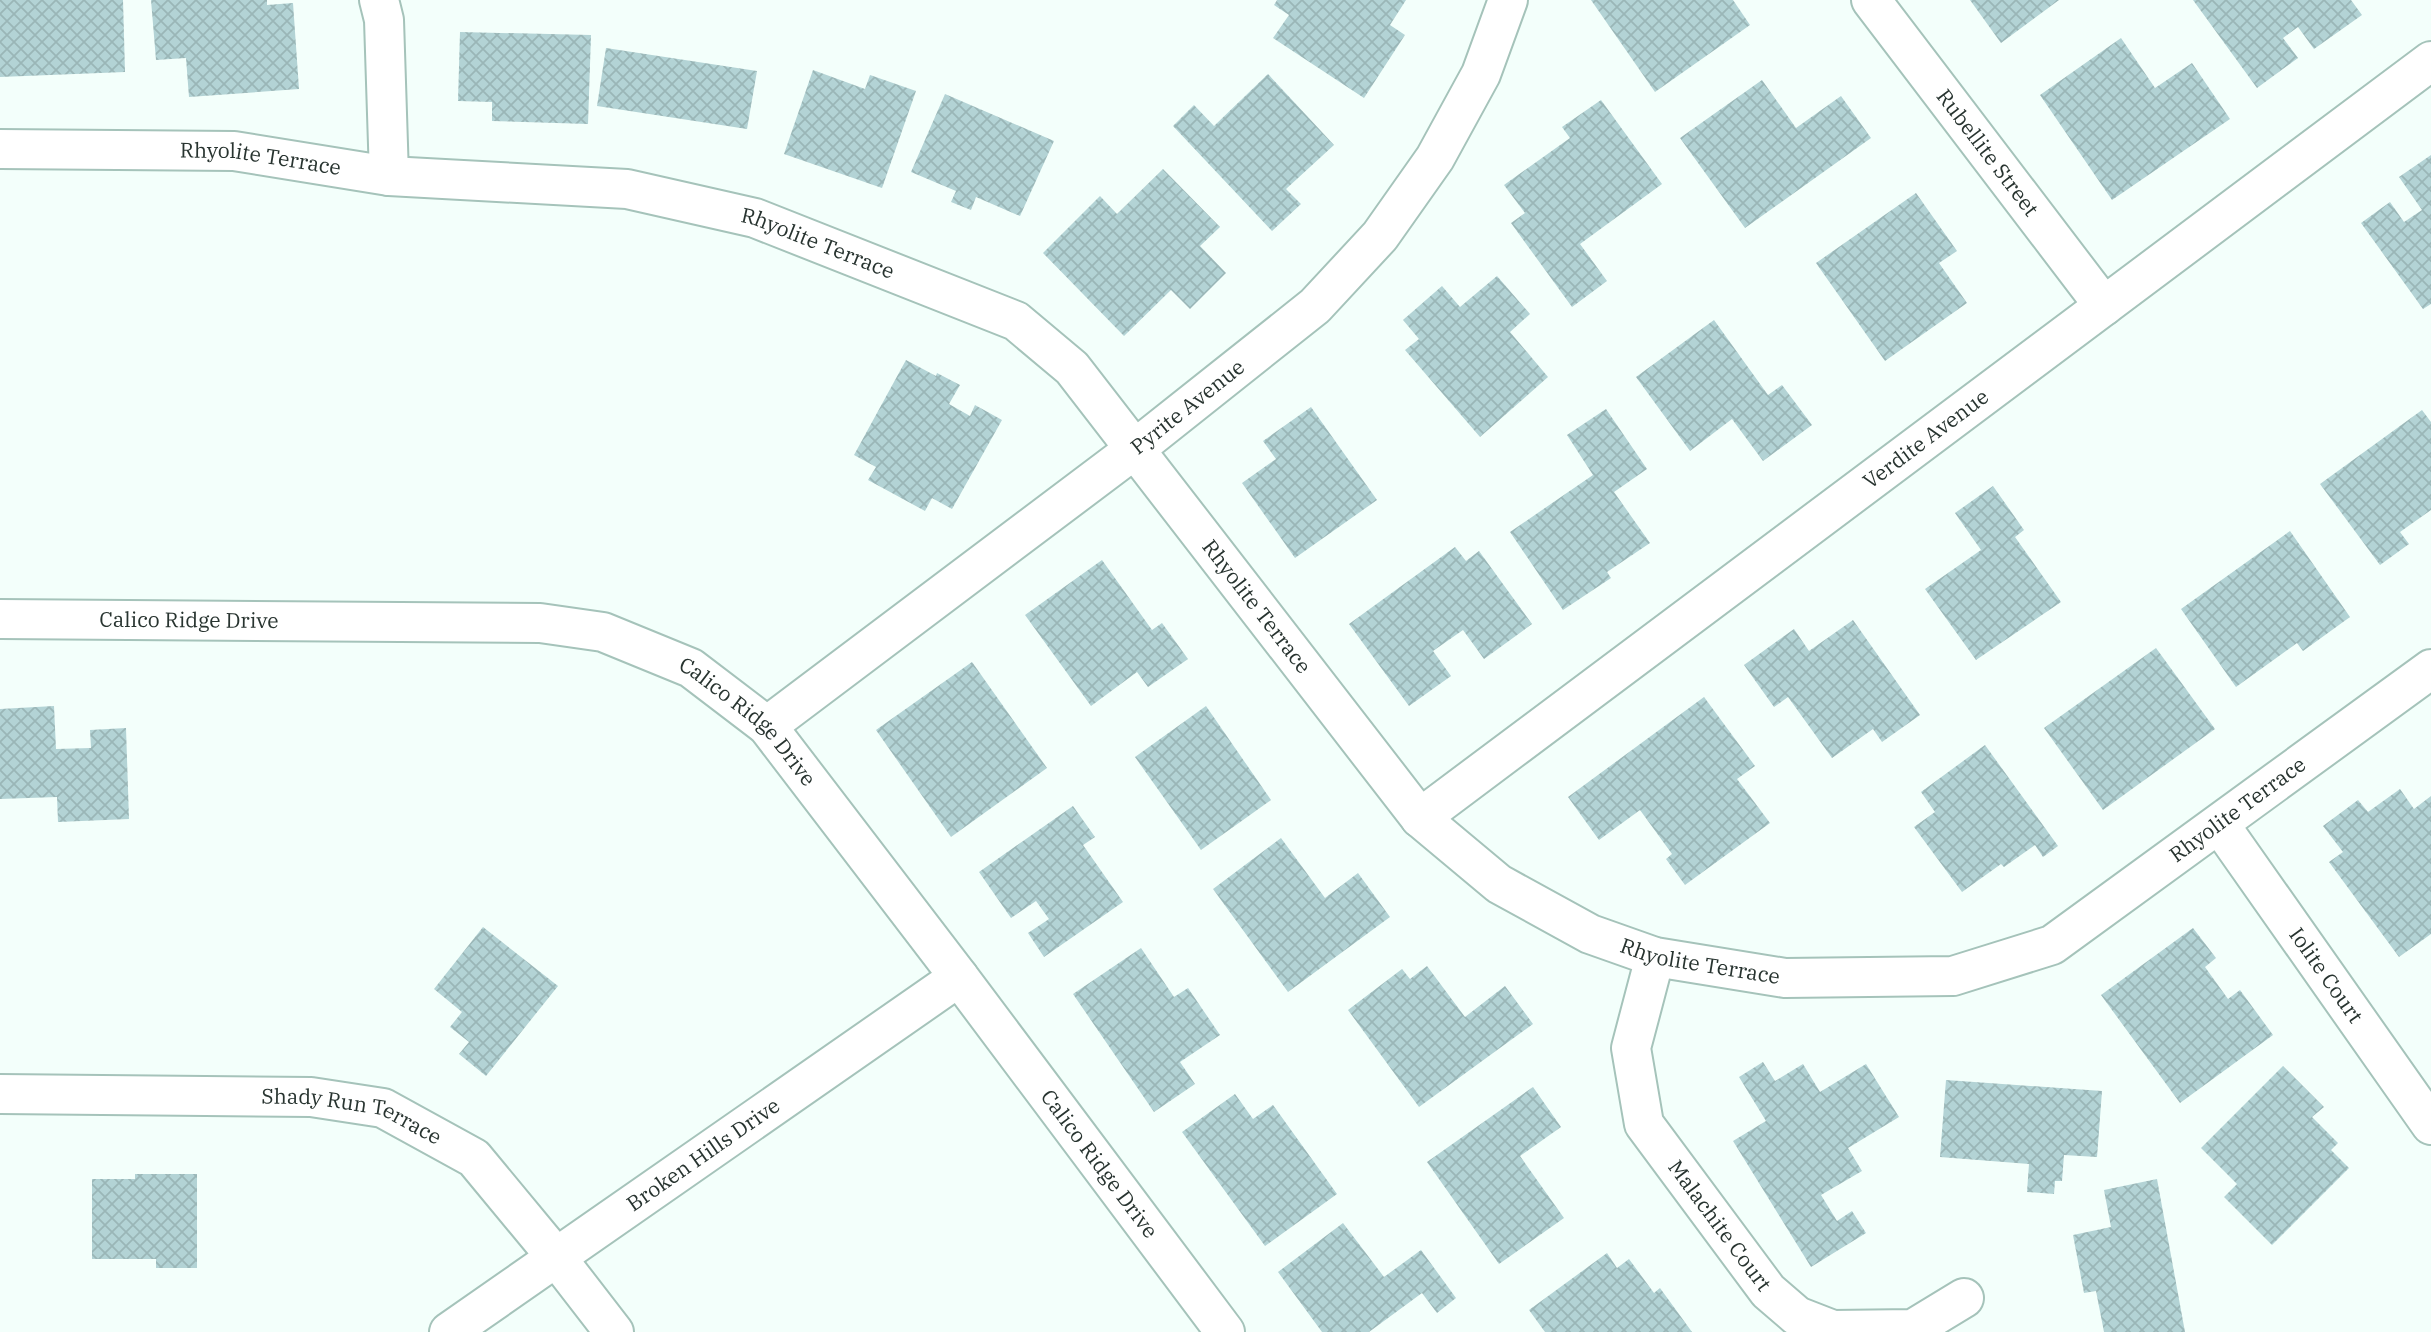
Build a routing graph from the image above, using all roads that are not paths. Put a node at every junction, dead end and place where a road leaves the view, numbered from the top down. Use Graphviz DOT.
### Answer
graph roads {
  1 [pos="379,0"];
  2 [pos="1508,0"];
  3 [pos="1871,0"];
  4 [pos="2431,61"];
  5 [pos="0,149"];
  6 [pos="389,176"];
  7 [pos="2104,306"];
  8 [pos="1135,449"];
  9 [pos="0,619"];
  10 [pos="2431,669"];
  11 [pos="767,726"];
  12 [pos="1420,818"];
  13 [pos="2220,825"];
  14 [pos="1655,957"];
  15 [pos="959,977"];
  16 [pos="0,1094"];
  17 [pos="2431,1125"];
  18 [pos="556,1257"];
  19 [pos="1964,1298"];
  20 [pos="449,1332"];
  21 [pos="614,1332"];
  22 [pos="1225,1332"];
  1 -- 6 [label="street"];
  2 -- 8 [label="street, Pyrite Avenue"];
  3 -- 7 [label="street, Rubellite Street"];
  4 -- 7 [label="street, Verdite Avenue"];
  5 -- 6 [label="street, Rhyolite Terrace"];
  6 -- 8 [label="street, Rhyolite Terrace"];
  7 -- 12 [label="street, Verdite Avenue"];
  8 -- 11 [label="street, Pyrite Avenue"];
  8 -- 12 [label="street, Rhyolite Terrace"];
  9 -- 11 [label="street, Calico Ridge Drive"];
  10 -- 13 [label="street, Rhyolite Terrace"];
  11 -- 15 [label="street, Calico Ridge Drive"];
  12 -- 14 [label="street, Rhyolite Terrace"];
  13 -- 14 [label="street, Rhyolite Terrace"];
  13 -- 17 [label="street, Iolite Court"];
  14 -- 19 [label="street, Malachite Court"];
  15 -- 18 [label="street, Broken Hills Drive"];
  15 -- 22 [label="street, Calico Ridge Drive"];
  16 -- 18 [label="street, Shady Run Terrace"];
  18 -- 20 [label="street, Broken Hills Drive"];
  18 -- 21 [label="street, Shady Run Terrace"];
}
